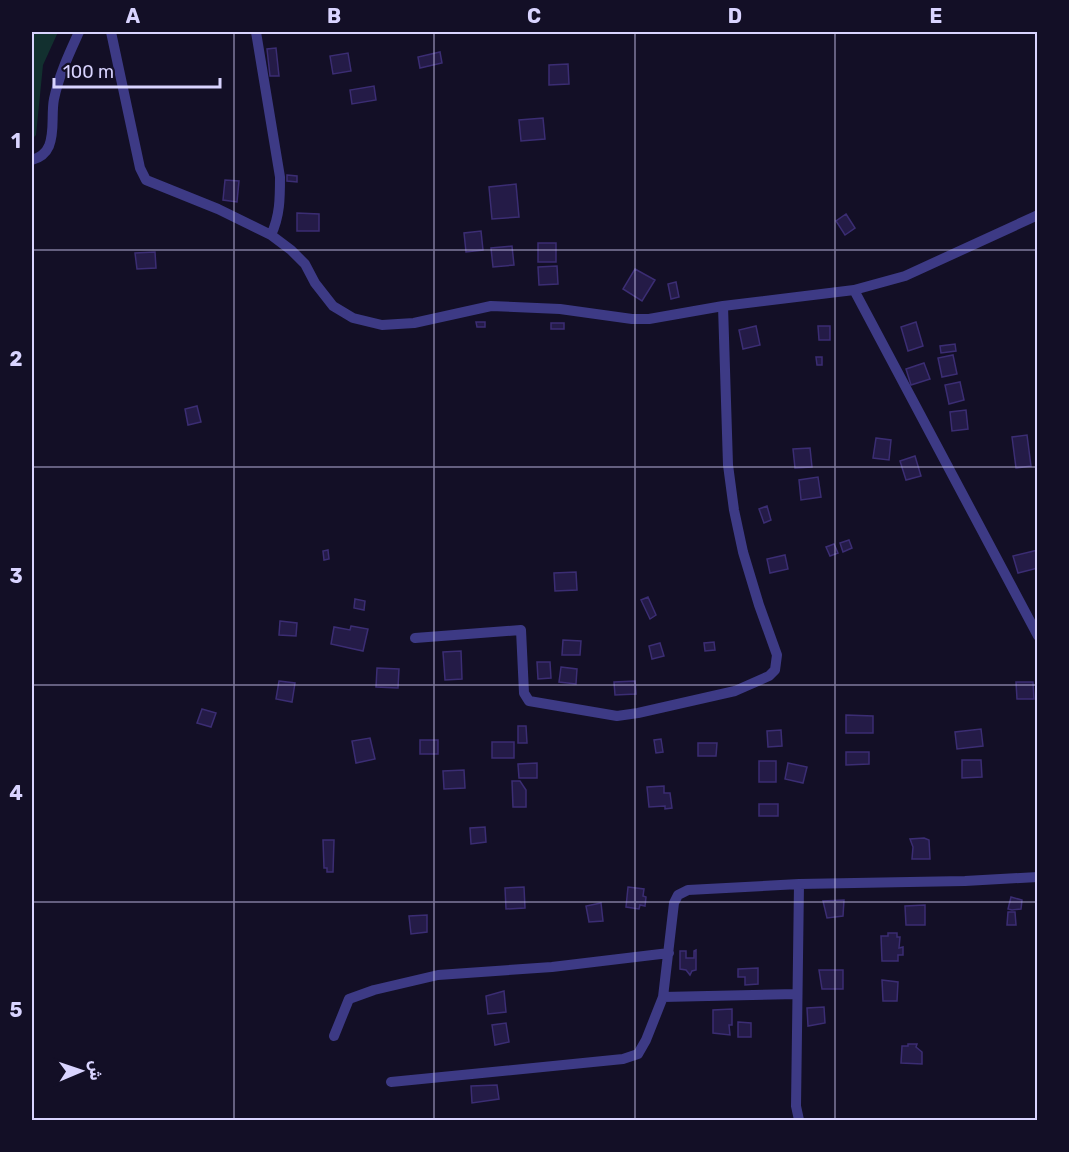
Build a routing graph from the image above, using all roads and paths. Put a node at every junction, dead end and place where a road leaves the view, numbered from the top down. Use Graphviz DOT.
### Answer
graph roads {
  1 [pos="78,32"];
  2 [pos="111,32"];
  3 [pos="256,32"];
  4 [pos="32,160"];
  5 [pos="1038,215"];
  6 [pos="271,235"];
  7 [pos="854,290"];
  8 [pos="723,306"];
  9 [pos="1038,636"];
  10 [pos="415,638"];
  11 [pos="1038,877"];
  12 [pos="799,884"];
  13 [pos="669,953"];
  14 [pos="797,994"];
  15 [pos="663,997"];
  16 [pos="334,1036"];
  17 [pos="391,1082"];
  18 [pos="799,1120"];
  1 -- 4 [label="street"];
  2 -- 6 [label="street"];
  3 -- 6 [label="street"];
  5 -- 7 [label="street"];
  6 -- 8 [label="street"];
  7 -- 8 [label="street"];
  7 -- 9 [label="street"];
  8 -- 10 [label="street"];
  11 -- 12 [label="street"];
  12 -- 13 [label="street"];
  12 -- 14 [label="street"];
  13 -- 15 [label="street"];
  13 -- 16 [label="street"];
  14 -- 15 [label="street"];
  14 -- 18 [label="street"];
  15 -- 17 [label="street"];
}
